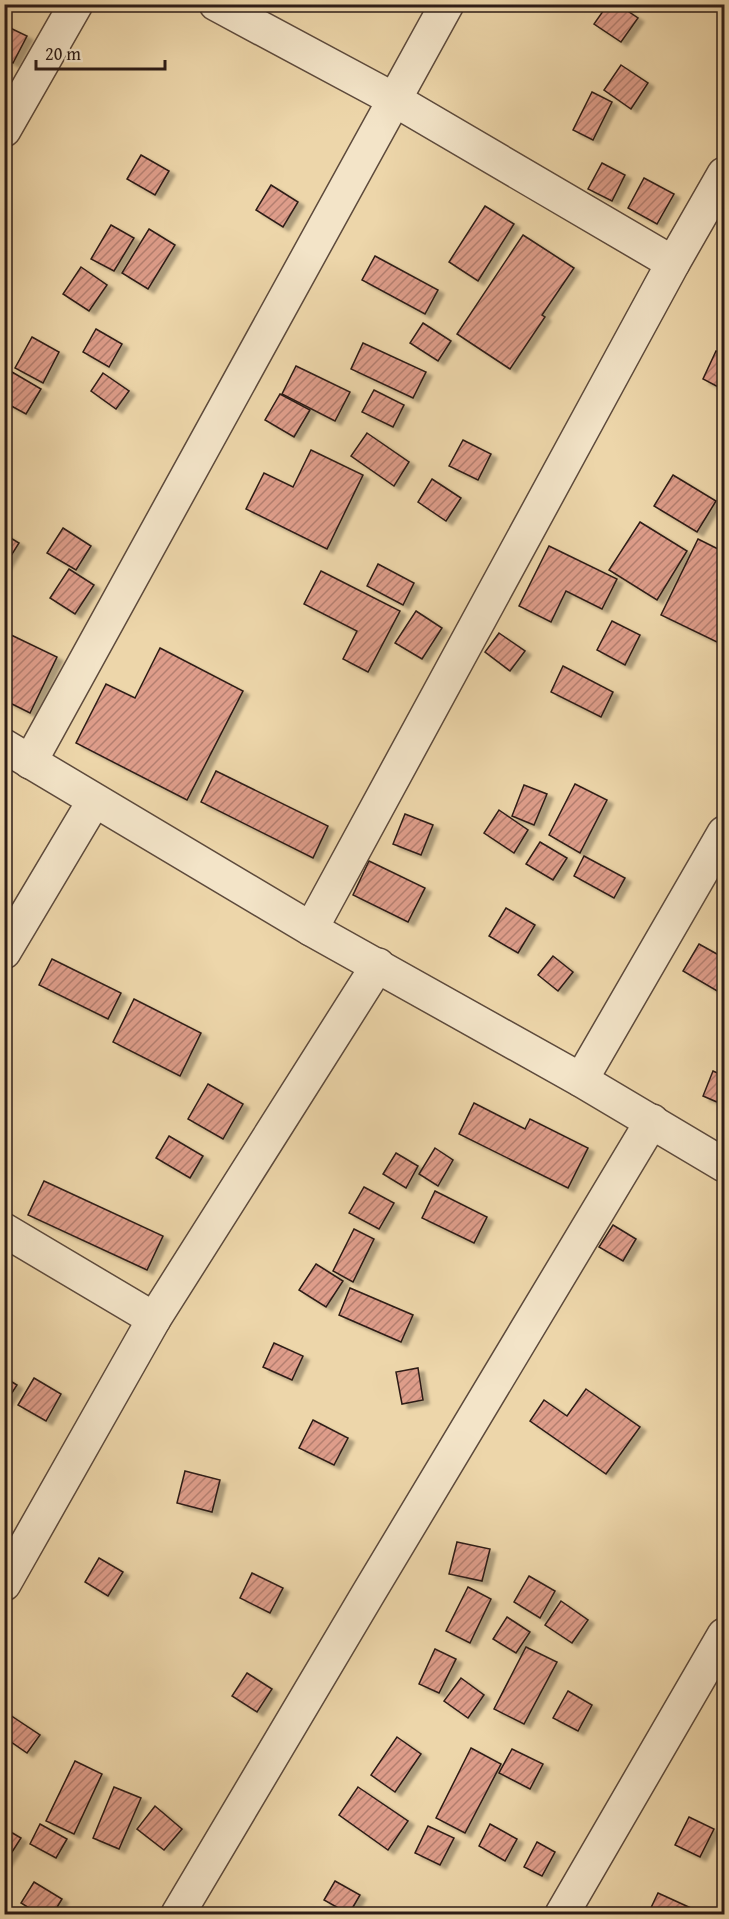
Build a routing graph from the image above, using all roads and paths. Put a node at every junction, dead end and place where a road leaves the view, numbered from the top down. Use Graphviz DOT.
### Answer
graph roads {
  1 [pos="76,4"];
  2 [pos="216,4"];
  3 [pos="447,4"];
  4 [pos="395,100"];
  5 [pos="4,130"];
  6 [pos="724,174"];
  7 [pos="673,263"];
  8 [pos="17,754"];
  9 [pos="94,801"];
  10 [pos="724,833"];
  11 [pos="311,929"];
  12 [pos="4,952"];
  13 [pos="378,965"];
  14 [pos="580,1080"];
  15 [pos="652,1121"];
  16 [pos="724,1165"];
  17 [pos="4,1230"];
  18 [pos="154,1319"];
  19 [pos="4,1584"];
  20 [pos="724,1635"];
  21 [pos="178,1914"];
  22 [pos="562,1914"];
  1 -- 5 [label="street"];
  2 -- 4 [label="street"];
  3 -- 4 [label="street"];
  4 -- 7 [label="street"];
  4 -- 8 [label="street"];
  6 -- 7 [label="street"];
  7 -- 11 [label="street"];
  8 -- 9 [label="street"];
  9 -- 11 [label="street"];
  9 -- 12 [label="street"];
  10 -- 14 [label="street"];
  11 -- 13 [label="street"];
  13 -- 14 [label="street"];
  13 -- 18 [label="street"];
  14 -- 15 [label="street"];
  15 -- 16 [label="street"];
  15 -- 21 [label="street"];
  17 -- 18 [label="street"];
  18 -- 19 [label="street"];
  20 -- 22 [label="street"];
}
